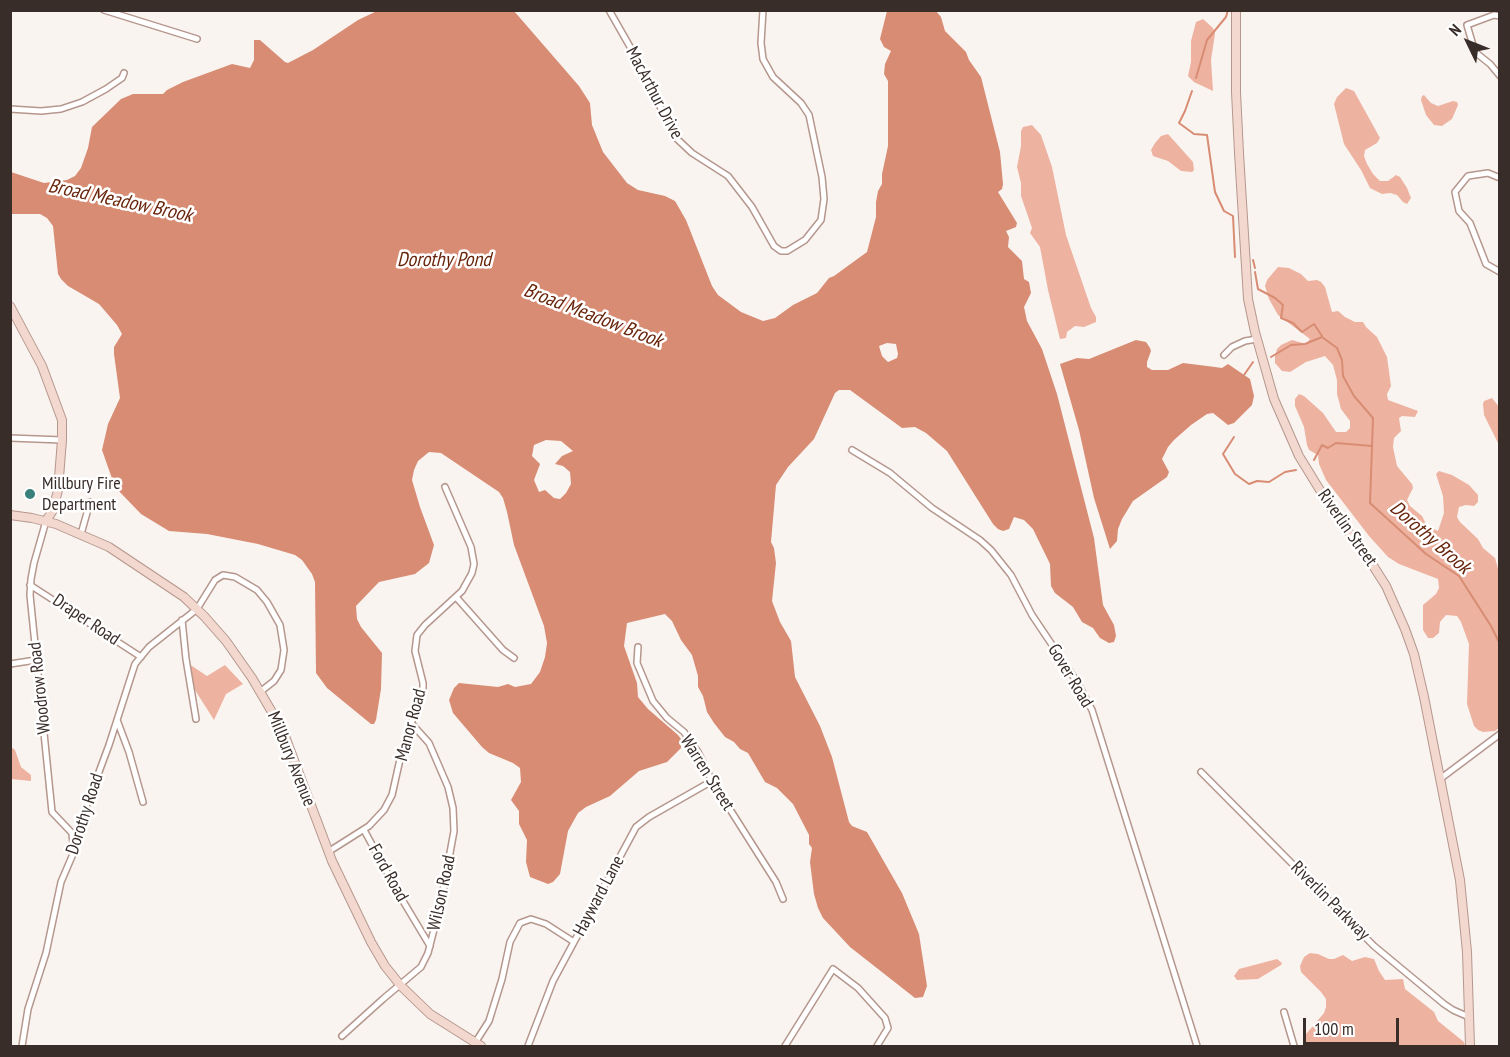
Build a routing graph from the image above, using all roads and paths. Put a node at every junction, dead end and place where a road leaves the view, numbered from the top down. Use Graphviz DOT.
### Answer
graph roads {
  1 [pos="104,10"];
  2 [pos="609,10"];
  3 [pos="763,10"];
  4 [pos="1236,10"];
  5 [pos="1500,16"];
  6 [pos="197,39"];
  7 [pos="124,73"];
  8 [pos="1500,76"];
  9 [pos="10,109"];
  10 [pos="1500,178"];
  11 [pos="1500,272"];
  12 [pos="10,306"];
  13 [pos="1257,339"];
  14 [pos="1224,355"];
  15 [pos="10,438"];
  16 [pos="62,440"];
  17 [pos="852,450"];
  18 [pos="445,487"];
  19 [pos="90,502"];
  20 [pos="10,515"];
  21 [pos="46,522"];
  22 [pos="81,534"];
  23 [pos="30,585"];
  24 [pos="456,597"];
  25 [pos="196,609"];
  26 [pos="182,620"];
  27 [pos="638,647"];
  28 [pos="141,657"];
  29 [pos="513,658"];
  30 [pos="36,660"];
  31 [pos="10,664"];
  32 [pos="260,692"];
  33 [pos="196,719"];
  34 [pos="117,720"];
  35 [pos="411,723"];
  36 [pos="1500,734"];
  37 [pos="1201,772"];
  38 [pos="1440,779"];
  39 [pos="712,781"];
  40 [pos="143,802"];
  41 [pos="364,830"];
  42 [pos="74,849"];
  43 [pos="328,852"];
  44 [pos="783,899"];
  45 [pos="574,942"];
  46 [pos="430,946"];
  47 [pos="400,985"];
  48 [pos="1284,1012"];
  49 [pos="1469,1017"];
  50 [pos="342,1036"];
  51 [pos="478,1045"];
  52 [pos="22,1047"];
  53 [pos="528,1047"];
  54 [pos="786,1047"];
  55 [pos="877,1047"];
  56 [pos="1197,1047"];
  57 [pos="1294,1047"];
  58 [pos="1470,1047"];
  1 -- 6 [label="street"];
  2 -- 3 [label="street, MacArthur Drive"];
  4 -- 13 [label="street, Riverlin Street"];
  5 -- 8 [label="street"];
  7 -- 9 [label="street"];
  10 -- 11 [label="street"];
  12 -- 16 [label="street"];
  13 -- 14 [label="street"];
  13 -- 38 [label="street, Riverlin Street"];
  15 -- 16 [label="street"];
  16 -- 21 [label="street"];
  17 -- 56 [label="street, Gover Road"];
  18 -- 24 [label="street, Manor Road"];
  19 -- 22 [label="street"];
  20 -- 21 [label="street, Millbury Avenue"];
  21 -- 22 [label="street, Millbury Avenue"];
  21 -- 23 [label="street, Woodrow Road"];
  22 -- 25 [label="street, Millbury Avenue"];
  23 -- 28 [label="street, Draper Road"];
  23 -- 30 [label="street, Woodrow Road"];
  24 -- 29 [label="street"];
  24 -- 35 [label="street, Manor Road"];
  25 -- 26 [label="street, Dorothy Road"];
  25 -- 32 [label="street, Millbury Avenue"];
  25 -- 32 [label="street, Dorothy Road"];
  26 -- 28 [label="street, Dorothy Road"];
  26 -- 33 [label="street"];
  27 -- 39 [label="street, Warren Street"];
  28 -- 34 [label="street, Dorothy Road"];
  30 -- 31 [label="street"];
  30 -- 42 [label="street, Woodrow Road"];
  32 -- 43 [label="street, Millbury Avenue"];
  34 -- 40 [label="street"];
  34 -- 42 [label="street, Dorothy Road"];
  35 -- 41 [label="street, Manor Road"];
  35 -- 46 [label="street, Wilson Road"];
  36 -- 38 [label="street"];
  37 -- 49 [label="street, Riverlin Parkway"];
  38 -- 49 [label="street, Riverlin Street"];
  39 -- 44 [label="street, Warren Street"];
  39 -- 45 [label="street, Hayward Lane"];
  41 -- 43 [label="street, Manor Road"];
  41 -- 46 [label="street, Ford Road"];
  42 -- 52 [label="street, Dorothy Road"];
  43 -- 47 [label="street, Millbury Avenue"];
  45 -- 51 [label="street"];
  45 -- 53 [label="street, Hayward Lane"];
  46 -- 47 [label="street, Wilson Road"];
  47 -- 50 [label="street, Wilson Road"];
  47 -- 51 [label="street, Millbury Avenue"];
  48 -- 57 [label="street"];
  49 -- 58 [label="street, Riverlin Street"];
  54 -- 55 [label="street"];
}
